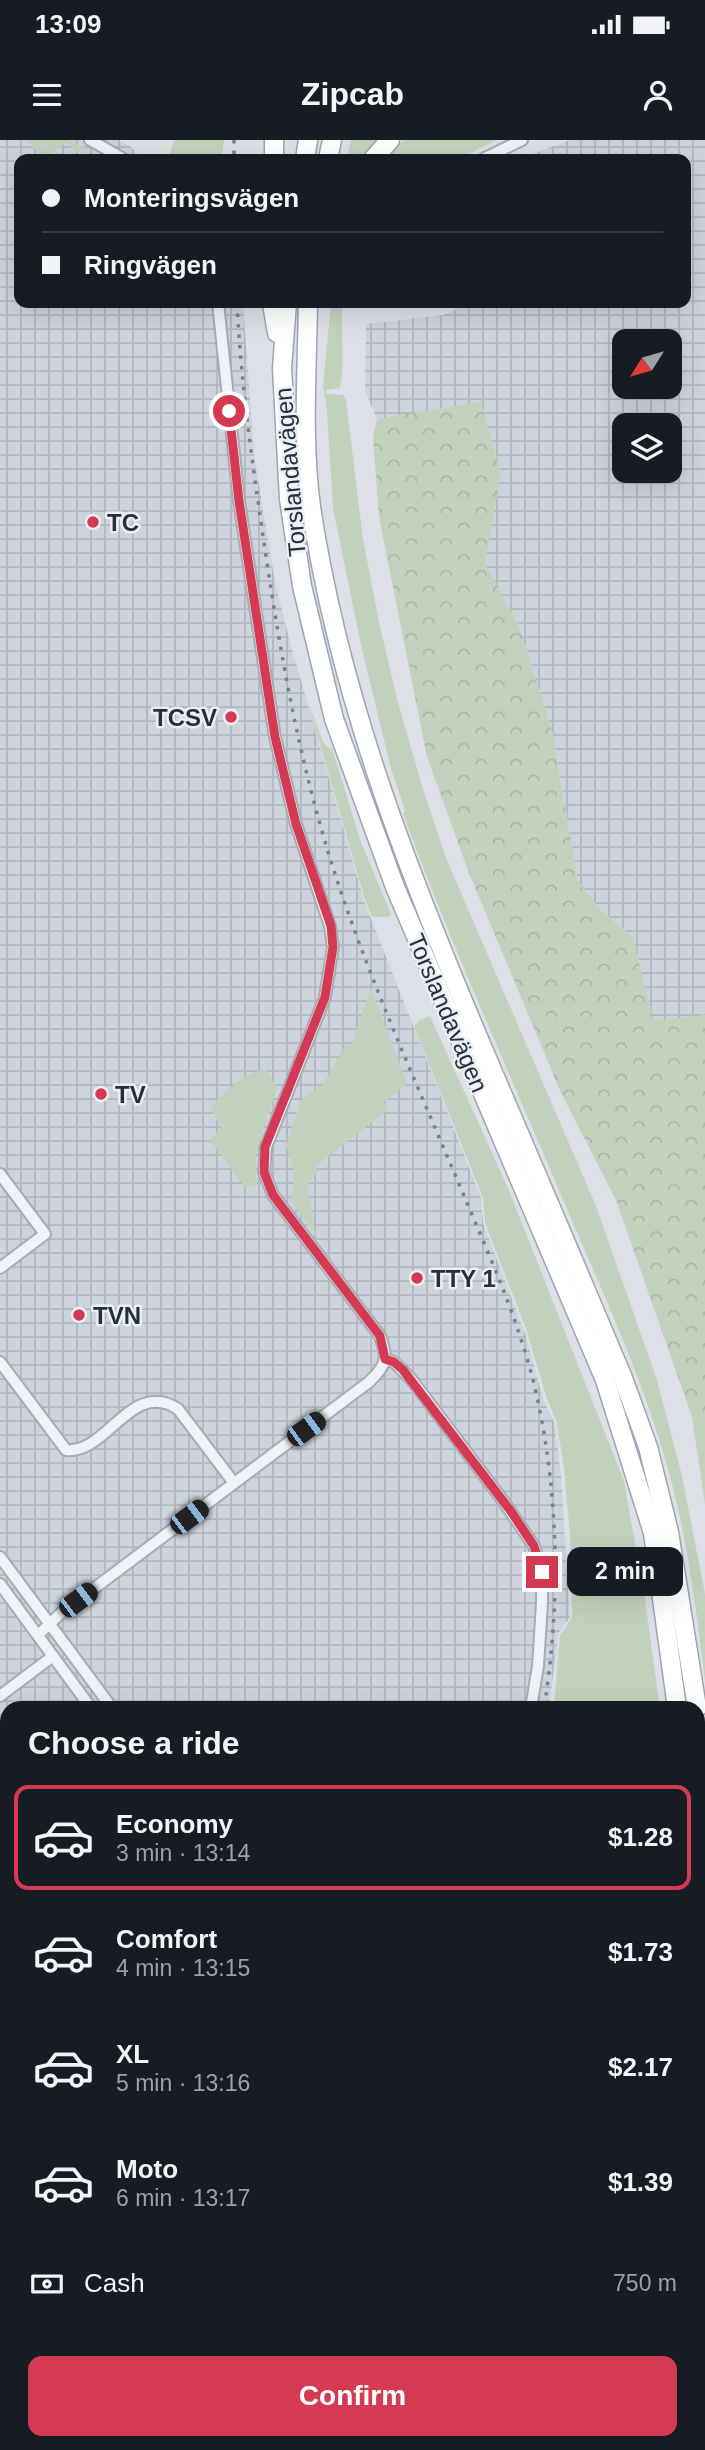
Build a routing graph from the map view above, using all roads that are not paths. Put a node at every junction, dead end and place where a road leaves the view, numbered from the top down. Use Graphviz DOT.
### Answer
graph roads {
  1 [pos="90,140"];
  2 [pos="390,140"];
  3 [pos="523,140"];
  4 [pos="115,154"];
  5 [pos="377,154"];
  6 [pos="494,154"];
  7 [pos="219,308"];
  8 [pos="273,308"];
  9 [pos="286,308"];
  10 [pos="308,308"];
  11 [pos="318,308"];
  12 [pos="307,365"];
  13 [pos="282,368"];
  14 [pos="0,1174"];
  15 [pos="0,1268"];
  16 [pos="385,1359"];
  17 [pos="0,1362"];
  18 [pos="234,1483"];
  19 [pos="0,1557"];
  20 [pos="0,1584"];
  21 [pos="45,1627"];
  22 [pos="53,1656"];
  23 [pos="0,1696"];
  24 [pos="86,1701"];
  25 [pos="94,1701"];
  26 [pos="106,1701"];
  27 [pos="114,1701"];
  28 [pos="532,1701"];
  29 [pos="676,1701"];
  30 [pos="695,1701"];
  1 -- 4 [label="street"];
  2 -- 5 [label="main road"];
  3 -- 6 [label="street"];
  7 -- 16 [label="street"];
  8 -- 13 [label="main road"];
  9 -- 13 [label="main road, Torslandavägen"];
  10 -- 12 [label="main road, Torslandavägen"];
  11 -- 12 [label="main road"];
  12 -- 30 [label="main road, Torslandavägen"];
  13 -- 29 [label="main road, Torslandavägen"];
  14 -- 15 [label="street"];
  16 -- 18 [label="street"];
  16 -- 28 [label="street"];
  17 -- 18 [label="street"];
  18 -- 21 [label="street"];
  19 -- 21 [label="street"];
  20 -- 21 [label="street"];
  21 -- 22 [label="street"];
  21 -- 25 [label="street"];
  21 -- 26 [label="street"];
  21 -- 27 [label="street"];
  22 -- 23 [label="street"];
  22 -- 24 [label="street"];
}
